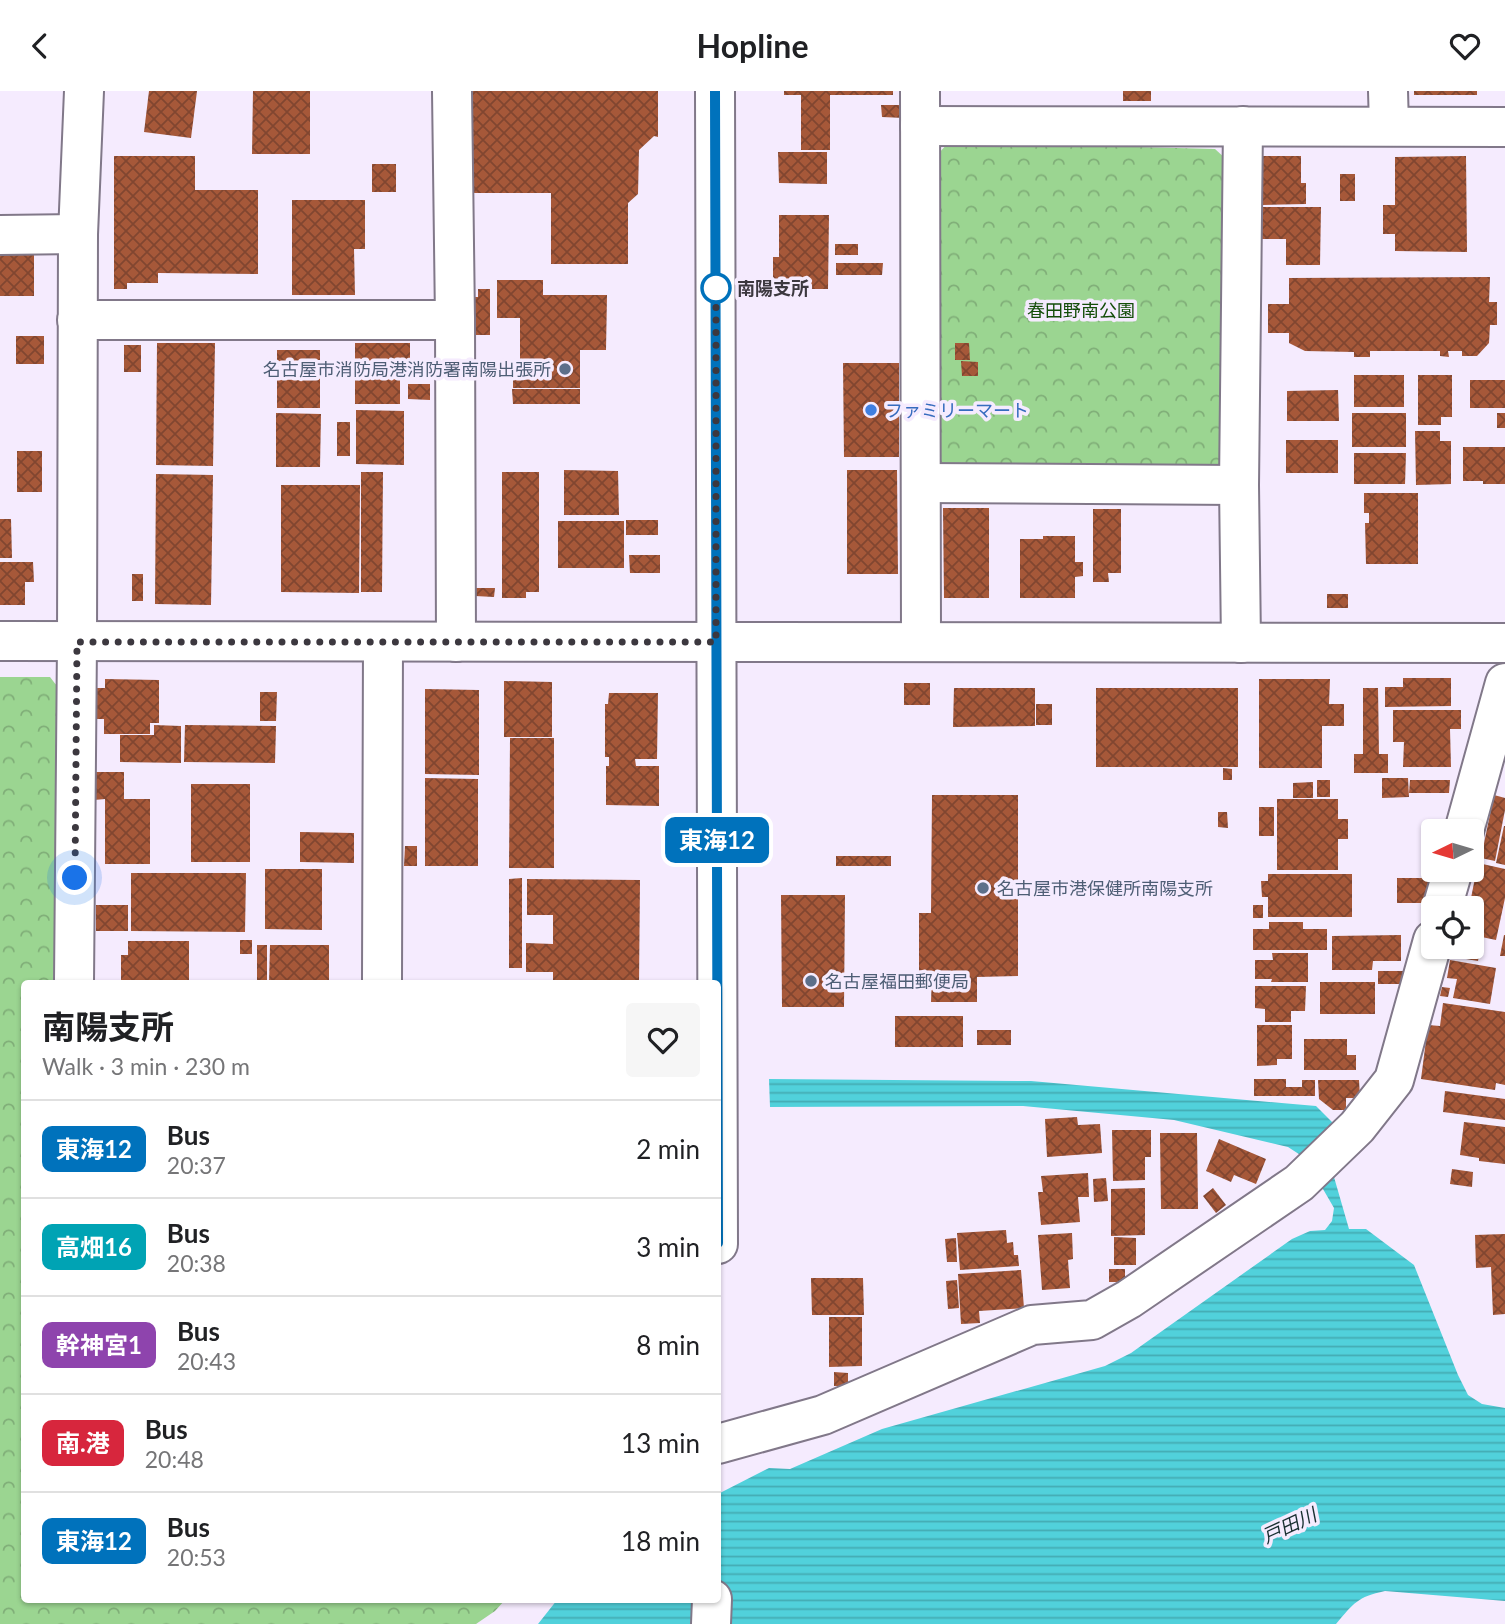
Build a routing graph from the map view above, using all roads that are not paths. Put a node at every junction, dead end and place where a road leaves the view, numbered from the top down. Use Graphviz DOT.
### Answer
graph roads {
  1 [pos="84,91"];
  2 [pos="452,91"];
  3 [pos="715,91"];
  4 [pos="920,108"];
  5 [pos="1389,109"];
  6 [pos="1243,126"];
  7 [pos="1505,127"];
  8 [pos="78,234"];
  9 [pos="0,235"];
  10 [pos="77,320"];
  11 [pos="455,320"];
  12 [pos="920,483"];
  13 [pos="1239,485"];
  14 [pos="921,641"];
  15 [pos="0,642"];
  16 [pos="77,642"];
  17 [pos="383,642"];
  18 [pos="456,642"];
  19 [pos="716,642"];
  20 [pos="1241,643"];
  21 [pos="1505,643"];
  22 [pos="1505,683"];
  23 [pos="1467,819"];
  24 [pos="1428,959"];
  25 [pos="74,980"];
  26 [pos="382,980"];
  27 [pos="717,980"];
  28 [pos="721,1443"];
  29 [pos="712,1603"];
  30 [pos="711,1624"];
  1 -- 8 [label="street"];
  2 -- 11 [label="street"];
  3 -- 19 [label="street"];
  4 -- 6 [label="street"];
  4 -- 12 [label="street"];
  5 -- 6 [label="street"];
  5 -- 7 [label="street"];
  6 -- 13 [label="street"];
  8 -- 9 [label="street"];
  8 -- 10 [label="street"];
  10 -- 11 [label="street"];
  10 -- 16 [label="street"];
  11 -- 18 [label="street"];
  12 -- 13 [label="street"];
  12 -- 14 [label="street"];
  13 -- 20 [label="street"];
  14 -- 19 [label="street"];
  14 -- 20 [label="street"];
  15 -- 16 [label="street"];
  16 -- 17 [label="street"];
  16 -- 25 [label="street"];
  17 -- 18 [label="street"];
  17 -- 26 [label="street"];
  18 -- 19 [label="street"];
  19 -- 27 [label="street"];
  20 -- 21 [label="street"];
  22 -- 23 [label="street"];
  24 -- 28 [label="street"];
  29 -- 30 [label="street"];
}
